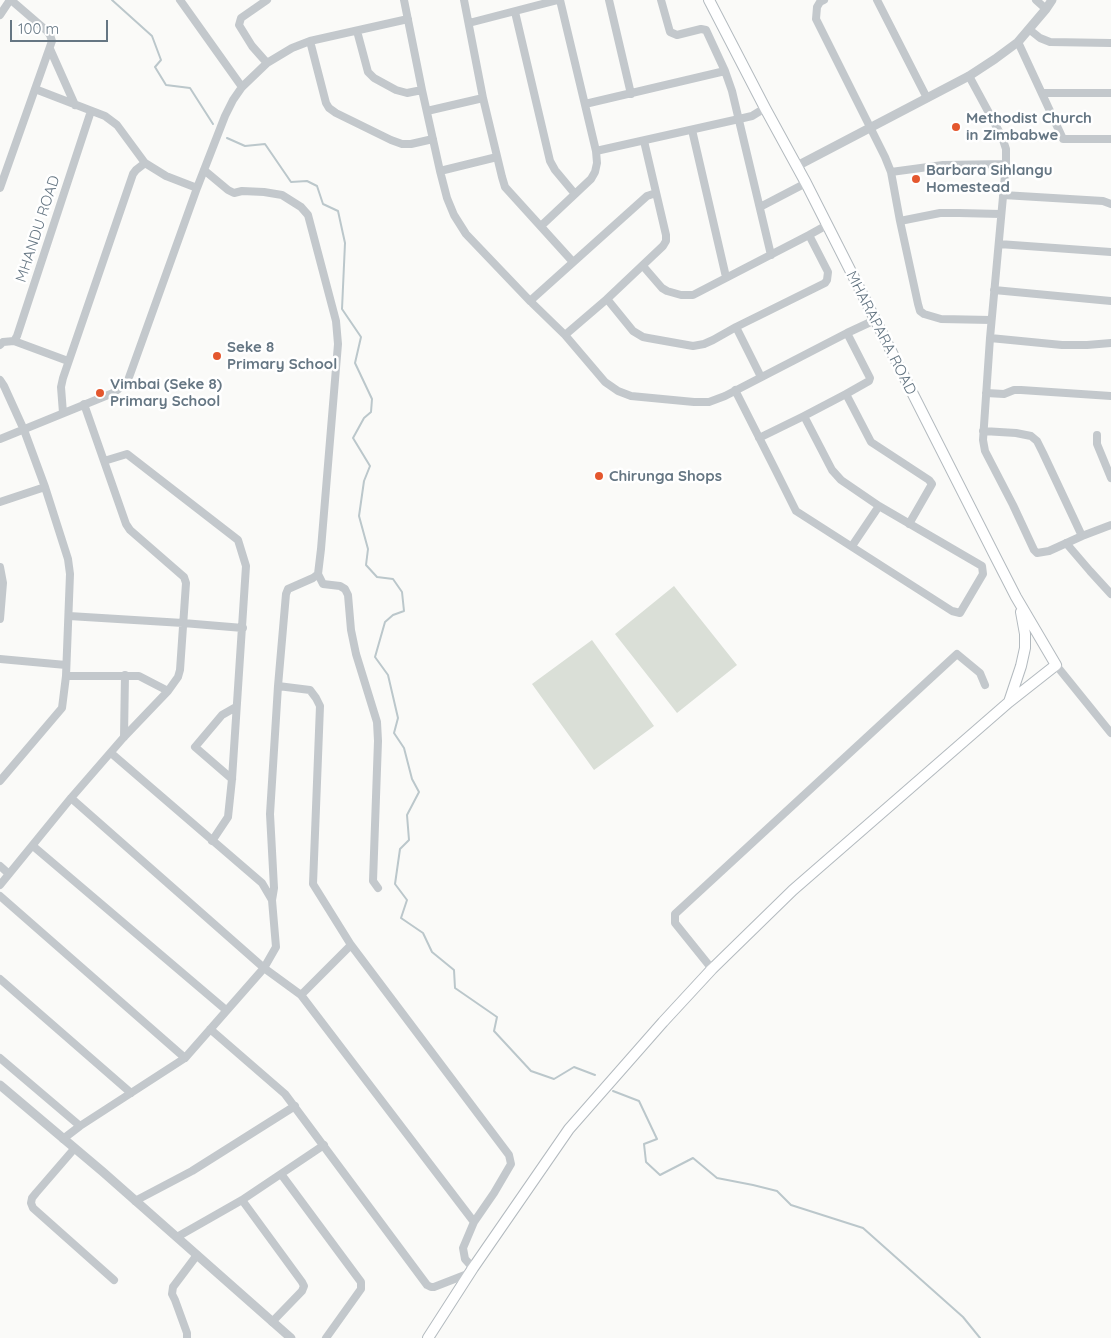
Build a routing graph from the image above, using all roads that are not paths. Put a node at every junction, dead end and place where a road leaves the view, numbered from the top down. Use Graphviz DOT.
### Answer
graph roads {
  1 [pos="11,0"];
  2 [pos="267,0"];
  3 [pos="404,0"];
  4 [pos="464,0"];
  5 [pos="559,0"];
  6 [pos="609,0"];
  7 [pos="661,0"];
  8 [pos="709,0"];
  9 [pos="824,0"];
  10 [pos="877,0"];
  11 [pos="1036,0"];
  12 [pos="1052,0"];
  13 [pos="182,1"];
  14 [pos="1046,9"];
  15 [pos="515,12"];
  16 [pos="0,15"];
  17 [pos="408,19"];
  18 [pos="468,24"];
  19 [pos="1030,30"];
  20 [pos="356,31"];
  21 [pos="310,42"];
  22 [pos="1018,42"];
  23 [pos="1111,43"];
  24 [pos="50,49"];
  25 [pos="267,63"];
  26 [pos="724,71"];
  27 [pos="969,76"];
  28 [pos="242,87"];
  29 [pos="35,89"];
  30 [pos="422,90"];
  31 [pos="1042,93"];
  32 [pos="1111,93"];
  33 [pos="631,94"];
  34 [pos="482,98"];
  35 [pos="927,98"];
  36 [pos="585,104"];
  37 [pos="75,105"];
  38 [pos="765,108"];
  39 [pos="92,111"];
  40 [pos="427,111"];
  41 [pos="738,119"];
  42 [pos="870,127"];
  43 [pos="692,130"];
  44 [pos="433,139"];
  45 [pos="1111,139"];
  46 [pos="644,141"];
  47 [pos="596,151"];
  48 [pos="497,157"];
  49 [pos="145,163"];
  50 [pos="1006,164"];
  51 [pos="797,166"];
  52 [pos="204,170"];
  53 [pos="440,171"];
  54 [pos="891,172"];
  55 [pos="806,182"];
  56 [pos="0,188"];
  57 [pos="197,188"];
  58 [pos="656,192"];
  59 [pos="575,194"];
  60 [pos="1003,195"];
  61 [pos="1111,204"];
  62 [pos="760,206"];
  63 [pos="1001,214"];
  64 [pos="900,222"];
  65 [pos="827,225"];
  66 [pos="540,226"];
  67 [pos="809,235"];
  68 [pos="999,244"];
  69 [pos="1111,252"];
  70 [pos="771,254"];
  71 [pos="574,262"];
  72 [pos="643,266"];
  73 [pos="726,277"];
  74 [pos="994,290"];
  75 [pos="607,299"];
  76 [pos="530,301"];
  77 [pos="1111,301"];
  78 [pos="875,320"];
  79 [pos="991,320"];
  80 [pos="736,327"];
  81 [pos="847,333"];
  82 [pos="565,335"];
  83 [pos="990,338"];
  84 [pos="14,341"];
  85 [pos="1111,343"];
  86 [pos="0,344"];
  87 [pos="68,361"];
  88 [pos="761,377"];
  89 [pos="0,380"];
  90 [pos="735,390"];
  91 [pos="986,393"];
  92 [pos="846,394"];
  93 [pos="1111,396"];
  94 [pos="84,404"];
  95 [pos="63,413"];
  96 [pos="804,416"];
  97 [pos="24,430"];
  98 [pos="983,431"];
  99 [pos="1097,435"];
  100 [pos="759,438"];
  101 [pos="0,439"];
  102 [pos="104,461"];
  103 [pos="1111,478"];
  104 [pos="45,487"];
  105 [pos="0,502"];
  106 [pos="879,506"];
  107 [pos="909,524"];
  108 [pos="1111,525"];
  109 [pos="1082,536"];
  110 [pos="1066,544"];
  111 [pos="852,546"];
  112 [pos="0,568"];
  113 [pos="318,574"];
  114 [pos="1111,594"];
  115 [pos="1016,596"];
  116 [pos="69,616"];
  117 [pos="0,619"];
  118 [pos="183,623"];
  119 [pos="243,628"];
  120 [pos="0,659"];
  121 [pos="1056,665"];
  122 [pos="66,666"];
  123 [pos="125,675"];
  124 [pos="66,676"];
  125 [pos="985,685"];
  126 [pos="278,686"];
  127 [pos="168,691"];
  128 [pos="1009,702"];
  129 [pos="236,707"];
  130 [pos="1111,732"];
  131 [pos="124,737"];
  132 [pos="111,752"];
  133 [pos="232,779"];
  134 [pos="0,781"];
  135 [pos="71,798"];
  136 [pos="212,841"];
  137 [pos="33,846"];
  138 [pos="0,866"];
  139 [pos="9,874"];
  140 [pos="0,885"];
  141 [pos="378,888"];
  142 [pos="0,896"];
  143 [pos="272,900"];
  144 [pos="352,945"];
  145 [pos="264,968"];
  146 [pos="712,969"];
  147 [pos="0,979"];
  148 [pos="301,995"];
  149 [pos="226,1010"];
  150 [pos="210,1028"];
  151 [pos="0,1058"];
  152 [pos="185,1058"];
  153 [pos="0,1085"];
  154 [pos="130,1093"];
  155 [pos="295,1106"];
  156 [pos="80,1126"];
  157 [pos="63,1139"];
  158 [pos="324,1145"];
  159 [pos="74,1149"];
  160 [pos="281,1174"];
  161 [pos="242,1200"];
  162 [pos="136,1202"];
  163 [pos="474,1222"];
  164 [pos="177,1237"];
  165 [pos="197,1255"];
  166 [pos="471,1270"];
  167 [pos="114,1280"];
  168 [pos="272,1322"];
  169 [pos="186,1338"];
  170 [pos="291,1338"];
  171 [pos="326,1338"];
  172 [pos="428,1338"];
  1 -- 16 [label="street"];
  1 -- 24 [label="street"];
  2 -- 25 [label="street"];
  3 -- 17 [label="street"];
  4 -- 18 [label="street"];
  5 -- 15 [label="street"];
  5 -- 36 [label="street"];
  6 -- 33 [label="street"];
  7 -- 26 [label="street"];
  8 -- 38 [label="main road, MHARAPARA ROAD"];
  9 -- 42 [label="street"];
  10 -- 35 [label="street"];
  11 -- 14 [label="street"];
  12 -- 14 [label="street"];
  13 -- 28 [label="street"];
  14 -- 19 [label="street"];
  15 -- 18 [label="street"];
  15 -- 59 [label="street"];
  17 -- 20 [label="street"];
  17 -- 30 [label="street"];
  18 -- 34 [label="street"];
  19 -- 22 [label="street"];
  19 -- 23 [label="street"];
  20 -- 21 [label="street"];
  20 -- 30 [label="street"];
  21 -- 25 [label="street"];
  21 -- 44 [label="street"];
  22 -- 27 [label="street"];
  22 -- 31 [label="street"];
  24 -- 29 [label="street"];
  24 -- 37 [label="street"];
  25 -- 28 [label="street"];
  26 -- 33 [label="street"];
  26 -- 41 [label="street"];
  27 -- 35 [label="street"];
  27 -- 50 [label="street"];
  28 -- 52 [label="street"];
  29 -- 37 [label="street"];
  29 -- 56 [label="street"];
  30 -- 40 [label="street"];
  31 -- 32 [label="street"];
  31 -- 45 [label="street"];
  33 -- 36 [label="street"];
  34 -- 40 [label="street"];
  34 -- 48 [label="street"];
  35 -- 42 [label="street"];
  36 -- 47 [label="street"];
  37 -- 39 [label="street"];
  38 -- 41 [label="street"];
  38 -- 51 [label="main road, MHARAPARA ROAD"];
  39 -- 49 [label="street"];
  39 -- 84 [label="street, MHANDU ROAD"];
  40 -- 44 [label="street"];
  41 -- 43 [label="street"];
  41 -- 62 [label="street"];
  42 -- 51 [label="street"];
  42 -- 54 [label="street"];
  43 -- 46 [label="street"];
  43 -- 73 [label="street"];
  44 -- 53 [label="street"];
  46 -- 47 [label="street"];
  46 -- 58 [label="street"];
  47 -- 59 [label="street"];
  48 -- 53 [label="street"];
  48 -- 66 [label="street"];
  49 -- 57 [label="street"];
  49 -- 87 [label="street"];
  50 -- 54 [label="street"];
  50 -- 60 [label="street"];
  51 -- 55 [label="main road, MHARAPARA ROAD"];
  52 -- 57 [label="street"];
  52 -- 113 [label="street"];
  53 -- 76 [label="street"];
  54 -- 64 [label="street"];
  55 -- 62 [label="street"];
  55 -- 65 [label="main road, MHARAPARA ROAD"];
  57 -- 94 [label="street"];
  58 -- 71 [label="street"];
  58 -- 72 [label="street"];
  59 -- 66 [label="street"];
  60 -- 61 [label="street"];
  60 -- 63 [label="street"];
  62 -- 70 [label="street"];
  63 -- 64 [label="street"];
  63 -- 68 [label="street"];
  64 -- 79 [label="street"];
  65 -- 67 [label="street"];
  65 -- 78 [label="main road, MHARAPARA ROAD"];
  66 -- 71 [label="street"];
  67 -- 70 [label="street"];
  67 -- 80 [label="street"];
  68 -- 69 [label="street"];
  68 -- 74 [label="street"];
  70 -- 73 [label="street"];
  71 -- 76 [label="street"];
  72 -- 73 [label="street"];
  72 -- 75 [label="street"];
  74 -- 77 [label="street"];
  74 -- 79 [label="street"];
  75 -- 80 [label="street"];
  75 -- 82 [label="street"];
  76 -- 82 [label="street"];
  78 -- 81 [label="street"];
  78 -- 115 [label="main road, MHARAPARA ROAD"];
  79 -- 83 [label="street"];
  80 -- 88 [label="street"];
  81 -- 88 [label="street"];
  81 -- 92 [label="street"];
  82 -- 90 [label="street"];
  83 -- 85 [label="street"];
  83 -- 91 [label="street"];
  84 -- 86 [label="street"];
  84 -- 87 [label="street"];
  87 -- 95 [label="street"];
  88 -- 90 [label="street"];
  89 -- 97 [label="street"];
  90 -- 100 [label="street"];
  91 -- 93 [label="street"];
  91 -- 98 [label="street"];
  92 -- 96 [label="street"];
  92 -- 107 [label="street"];
  94 -- 95 [label="street"];
  94 -- 102 [label="street"];
  95 -- 97 [label="street"];
  96 -- 100 [label="street"];
  96 -- 106 [label="street"];
  97 -- 101 [label="street"];
  97 -- 104 [label="street"];
  98 -- 109 [label="street"];
  98 -- 110 [label="street"];
  99 -- 103 [label="street"];
  100 -- 111 [label="street"];
  102 -- 118 [label="street"];
  102 -- 119 [label="street"];
  104 -- 105 [label="street"];
  104 -- 116 [label="street"];
  106 -- 107 [label="street"];
  106 -- 111 [label="street"];
  107 -- 111 [label="street"];
  108 -- 109 [label="street"];
  109 -- 110 [label="street"];
  110 -- 114 [label="street"];
  112 -- 117 [label="street"];
  113 -- 126 [label="street"];
  113 -- 141 [label="street"];
  115 -- 121 [label="main road, MHARAPARA ROAD"];
  115 -- 128 [label="main road"];
  116 -- 118 [label="street"];
  116 -- 122 [label="street"];
  118 -- 119 [label="street"];
  118 -- 127 [label="street"];
  119 -- 129 [label="street"];
  120 -- 122 [label="street"];
  121 -- 128 [label="main road"];
  121 -- 130 [label="street"];
  122 -- 124 [label="street"];
  123 -- 124 [label="street"];
  123 -- 127 [label="street"];
  123 -- 131 [label="street"];
  124 -- 134 [label="street"];
  125 -- 146 [label="street"];
  126 -- 143 [label="street"];
  126 -- 144 [label="street"];
  127 -- 131 [label="street"];
  128 -- 146 [label="main road"];
  129 -- 133 [label="street"];
  129 -- 133 [label="street"];
  131 -- 132 [label="street"];
  132 -- 135 [label="street"];
  132 -- 136 [label="street"];
  133 -- 136 [label="street"];
  135 -- 137 [label="street"];
  135 -- 145 [label="street"];
  136 -- 143 [label="street"];
  137 -- 139 [label="street"];
  137 -- 149 [label="street"];
  138 -- 139 [label="street"];
  139 -- 140 [label="street"];
  142 -- 152 [label="street"];
  143 -- 145 [label="street"];
  144 -- 148 [label="street"];
  144 -- 163 [label="street"];
  145 -- 148 [label="street"];
  145 -- 149 [label="street"];
  146 -- 166 [label="main road"];
  147 -- 154 [label="street"];
  148 -- 163 [label="street"];
  149 -- 150 [label="street"];
  150 -- 152 [label="street"];
  150 -- 155 [label="street"];
  151 -- 156 [label="street"];
  152 -- 154 [label="street"];
  153 -- 157 [label="street"];
  154 -- 156 [label="street"];
  155 -- 158 [label="street"];
  155 -- 162 [label="street"];
  156 -- 157 [label="street"];
  157 -- 159 [label="street"];
  158 -- 160 [label="street"];
  158 -- 166 [label="street"];
  159 -- 162 [label="street"];
  159 -- 167 [label="street"];
  160 -- 161 [label="street"];
  160 -- 171 [label="street"];
  161 -- 164 [label="street"];
  161 -- 168 [label="street"];
  162 -- 164 [label="street"];
  163 -- 166 [label="street"];
  164 -- 165 [label="street"];
  165 -- 168 [label="street"];
  165 -- 169 [label="street"];
  166 -- 172 [label="main road"];
  168 -- 170 [label="street"];
}
